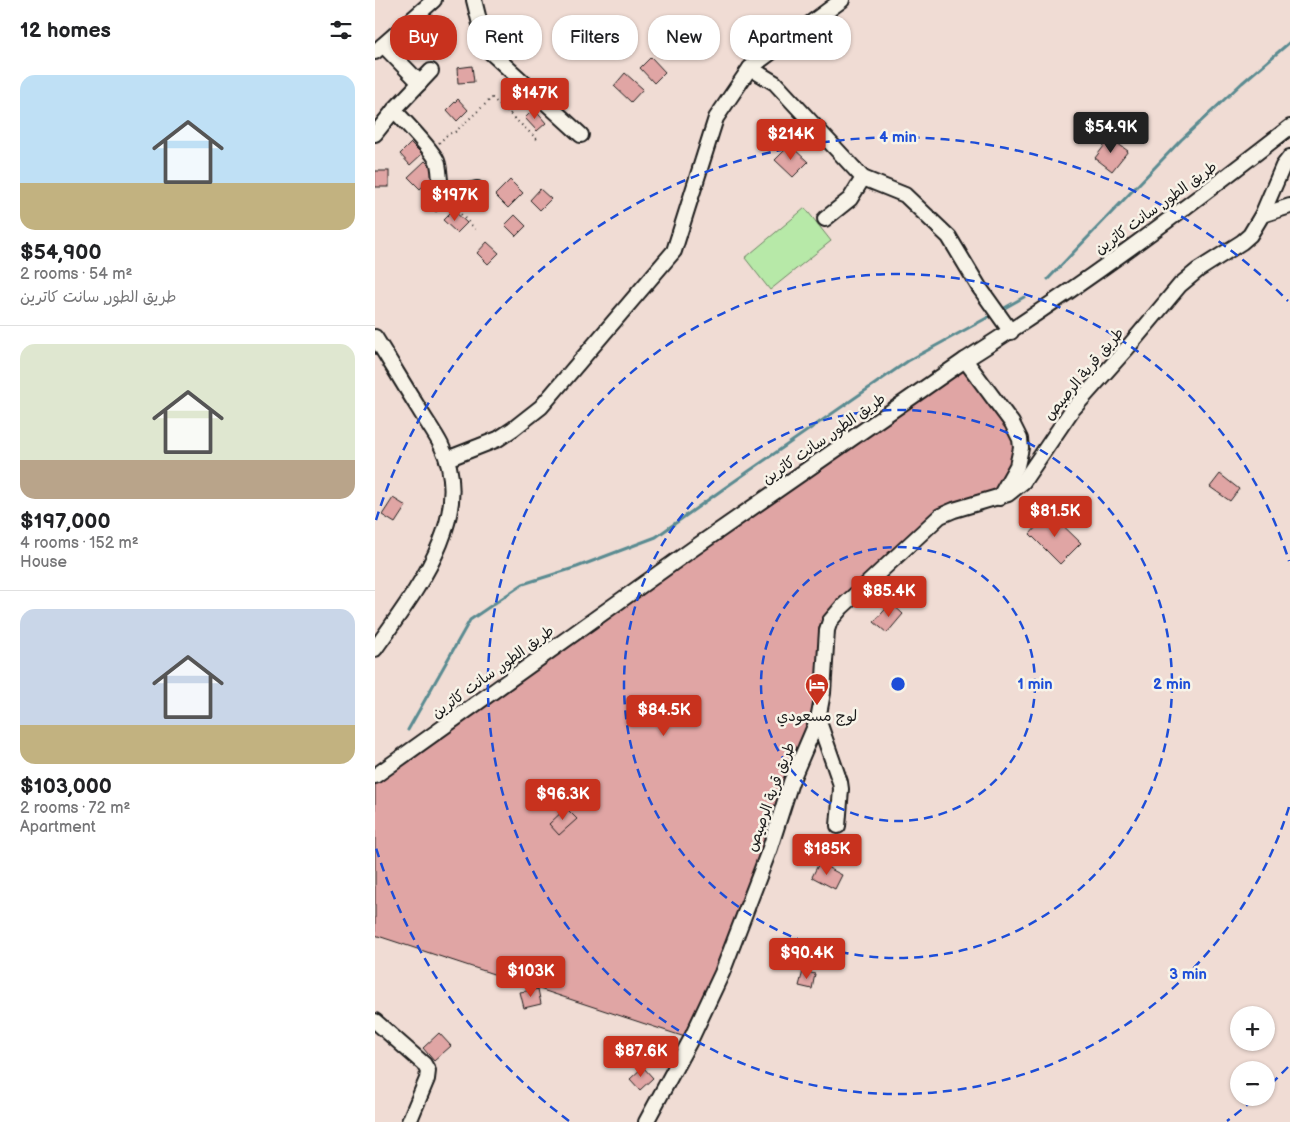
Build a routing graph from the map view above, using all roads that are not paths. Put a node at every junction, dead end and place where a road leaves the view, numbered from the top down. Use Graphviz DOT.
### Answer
graph roads {
  1 [pos="435,0"];
  2 [pos="474,0"];
  3 [pos="842,0"];
  4 [pos="379,48"];
  5 [pos="750,68"];
  6 [pos="431,71"];
  7 [pos="420,83"];
  8 [pos="394,110"];
  9 [pos="377,126"];
  10 [pos="1290,127"];
  11 [pos="581,135"];
  12 [pos="1290,157"];
  13 [pos="863,178"];
  14 [pos="477,189"];
  15 [pos="1290,206"];
  16 [pos="1262,215"];
  17 [pos="825,219"];
  18 [pos="1011,332"];
  19 [pos="375,337"];
  20 [pos="965,360"];
  21 [pos="447,459"];
  22 [pos="999,498"];
  23 [pos="379,634"];
  24 [pos="375,649"];
  25 [pos="818,719"];
  26 [pos="375,776"];
  27 [pos="838,826"];
  28 [pos="375,1021"];
  29 [pos="409,1122"];
  30 [pos="646,1122"];
  1 -- 4 [label="street"];
  2 -- 11 [label="street"];
  3 -- 5 [label="street"];
  4 -- 7 [label="street"];
  5 -- 13 [label="street"];
  5 -- 21 [label="street"];
  6 -- 7 [label="street"];
  7 -- 8 [label="street"];
  8 -- 9 [label="street"];
  8 -- 14 [label="street"];
  10 -- 18 [label="street, طريق الطور, سانت كاترين"];
  12 -- 16 [label="street, طريق قرية الرصيص"];
  13 -- 17 [label="street"];
  13 -- 18 [label="street"];
  15 -- 16 [label="street"];
  16 -- 22 [label="street, طريق قرية الرصيص"];
  18 -- 20 [label="street, طريق الطور, سانت كاترين"];
  19 -- 21 [label="street"];
  20 -- 22 [label="street"];
  20 -- 26 [label="street, طريق الطور, سانت كاترين"];
  21 -- 23 [label="street"];
  22 -- 25 [label="street, طريق قرية الرصيص"];
  23 -- 24 [label="street"];
  25 -- 27 [label="street"];
  25 -- 30 [label="street, طريق قرية الرصيص"];
  28 -- 29 [label="street"];
}
